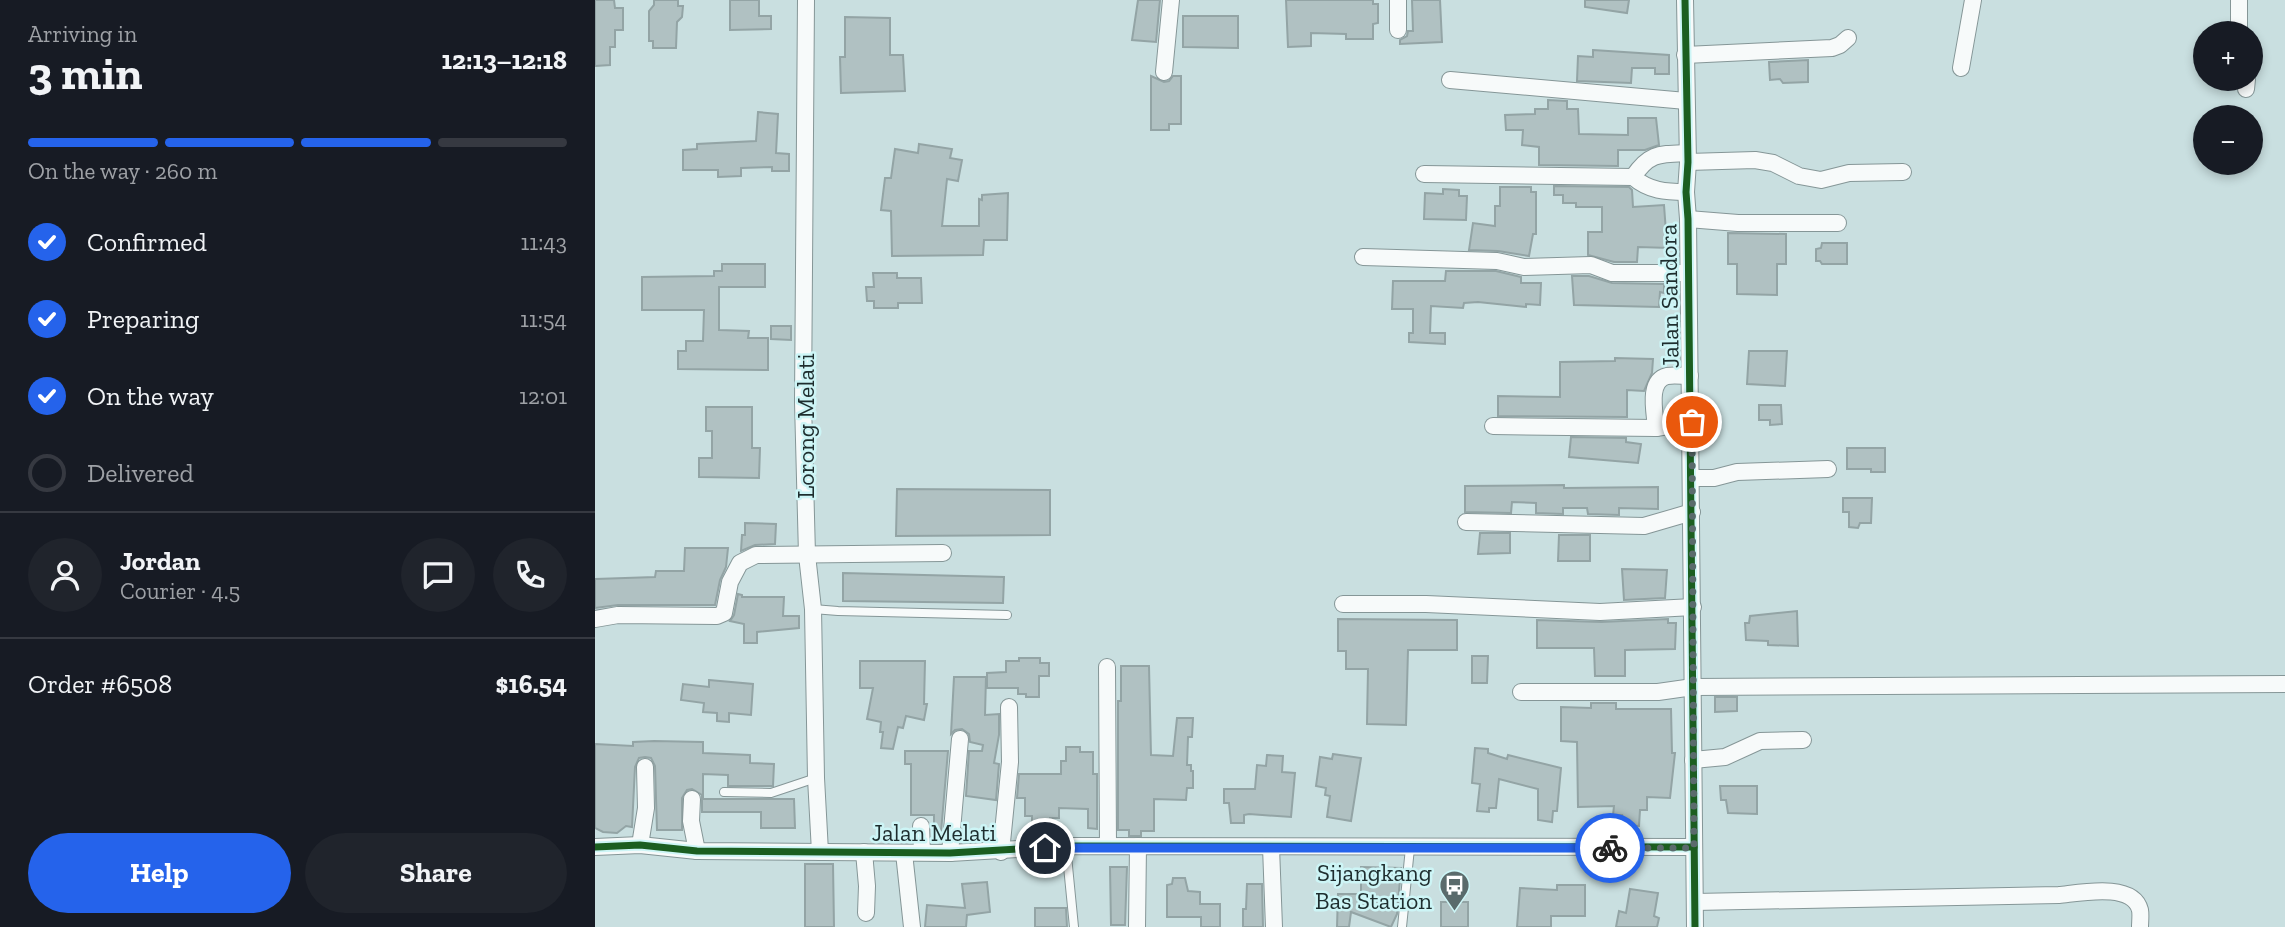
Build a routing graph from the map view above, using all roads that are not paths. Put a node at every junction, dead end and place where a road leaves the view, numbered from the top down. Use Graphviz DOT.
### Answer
graph roads {
  1 [pos="806,0"];
  2 [pos="1171,0"];
  3 [pos="1398,0"];
  4 [pos="1685,0"];
  5 [pos="1973,0"];
  6 [pos="2239,0"];
  7 [pos="2239,21"];
  8 [pos="1398,30"];
  9 [pos="1847,38"];
  10 [pos="1685,55"];
  11 [pos="1961,68"];
  12 [pos="1164,72"];
  13 [pos="1450,80"];
  14 [pos="1686,101"];
  15 [pos="1688,158"];
  16 [pos="1903,172"];
  17 [pos="1425,174"];
  18 [pos="1633,177"];
  19 [pos="1686,192"];
  20 [pos="1688,219"];
  21 [pos="1838,223"];
  22 [pos="1363,257"];
  23 [pos="1688,273"];
  24 [pos="1690,376"];
  25 [pos="1692,422"];
  26 [pos="1493,426"];
  27 [pos="1656,428"];
  28 [pos="1828,469"];
  29 [pos="1691,478"];
  30 [pos="1692,512"];
  31 [pos="1466,522"];
  32 [pos="943,553"];
  33 [pos="807,555"];
  34 [pos="1343,604"];
  35 [pos="1693,607"];
  36 [pos="813,608"];
  37 [pos="1007,615"];
  38 [pos="595,619"];
  39 [pos="1107,667"];
  40 [pos="2285,684"];
  41 [pos="1693,687"];
  42 [pos="1521,692"];
  43 [pos="1009,707"];
  44 [pos="960,739"];
  45 [pos="1803,740"];
  46 [pos="1693,760"];
  47 [pos="645,767"];
  48 [pos="816,778"];
  49 [pos="724,792"];
  50 [pos="691,799"];
  51 [pos="921,826"];
  52 [pos="640,845"];
  53 [pos="1066,846"];
  54 [pos="1108,846"];
  55 [pos="1138,846"];
  56 [pos="595,847"];
  57 [pos="1271,847"];
  58 [pos="1410,848"];
  59 [pos="1694,848"];
  60 [pos="697,851"];
  61 [pos="820,852"];
  62 [pos="865,852"];
  63 [pos="922,852"];
  64 [pos="1001,852"];
  65 [pos="904,853"];
  66 [pos="950,853"];
  67 [pos="1695,902"];
  68 [pos="866,913"];
  69 [pos="912,927"];
  70 [pos="1074,927"];
  71 [pos="1137,927"];
  72 [pos="1274,927"];
  73 [pos="1402,927"];
  74 [pos="1695,927"];
  75 [pos="2140,927"];
  1 -- 33 [label="street, Lorong Melati"];
  2 -- 12 [label="street"];
  3 -- 8 [label="street"];
  4 -- 10 [label="street, Jalan Sandora"];
  5 -- 11 [label="street"];
  6 -- 7 [label="street"];
  9 -- 10 [label="street"];
  10 -- 14 [label="street, Jalan Sandora"];
  13 -- 14 [label="street"];
  14 -- 15 [label="street, Jalan Sandora"];
  15 -- 16 [label="street"];
  15 -- 18 [label="street"];
  15 -- 19 [label="street, Jalan Sandora"];
  17 -- 18 [label="street"];
  18 -- 19 [label="street"];
  19 -- 20 [label="street, Jalan Sandora"];
  20 -- 21 [label="street"];
  20 -- 23 [label="street, Jalan Sandora"];
  22 -- 23 [label="street"];
  23 -- 24 [label="street, Jalan Sandora"];
  24 -- 25 [label="street, Jalan Sandora"];
  24 -- 27 [label="street"];
  25 -- 27 [label="street"];
  25 -- 29 [label="street, Jalan Sandora"];
  26 -- 27 [label="street"];
  28 -- 29 [label="street"];
  29 -- 30 [label="street, Jalan Sandora"];
  30 -- 31 [label="street"];
  30 -- 35 [label="street, Jalan Sandora"];
  32 -- 33 [label="street"];
  33 -- 36 [label="street, Lorong Melati"];
  33 -- 38 [label="street"];
  34 -- 35 [label="street"];
  35 -- 41 [label="street, Jalan Sandora"];
  36 -- 37 [label="lane"];
  36 -- 48 [label="street, Lorong Melati"];
  39 -- 54 [label="street"];
  40 -- 41 [label="street"];
  41 -- 42 [label="street"];
  41 -- 46 [label="street, Jalan Sandora"];
  43 -- 64 [label="street"];
  44 -- 66 [label="street"];
  45 -- 46 [label="street"];
  46 -- 59 [label="street, Jalan Sandora"];
  47 -- 52 [label="street"];
  48 -- 49 [label="lane"];
  48 -- 61 [label="street, Lorong Melati"];
  50 -- 60 [label="street"];
  51 -- 63 [label="street"];
  52 -- 56 [label="street, Jalan Melati"];
  52 -- 60 [label="street, Jalan Melati"];
  53 -- 54 [label="street, Jalan Melati"];
  53 -- 64 [label="street, Jalan Melati"];
  53 -- 70 [label="lane"];
  54 -- 55 [label="street, Jalan Melati"];
  55 -- 57 [label="street, Jalan Melati"];
  55 -- 71 [label="street"];
  57 -- 58 [label="street, Jalan Melati"];
  57 -- 72 [label="street"];
  58 -- 59 [label="street, Jalan Melati"];
  58 -- 73 [label="lane"];
  59 -- 67 [label="street, Jalan Sandora"];
  60 -- 61 [label="street, Jalan Melati"];
  61 -- 62 [label="street, Jalan Melati"];
  62 -- 65 [label="street, Jalan Melati"];
  62 -- 68 [label="street"];
  63 -- 65 [label="street, Jalan Melati"];
  63 -- 66 [label="street, Jalan Melati"];
  64 -- 66 [label="street, Jalan Melati"];
  65 -- 69 [label="street"];
  67 -- 74 [label="street, Jalan Sandora"];
  67 -- 75 [label="street"];
}
